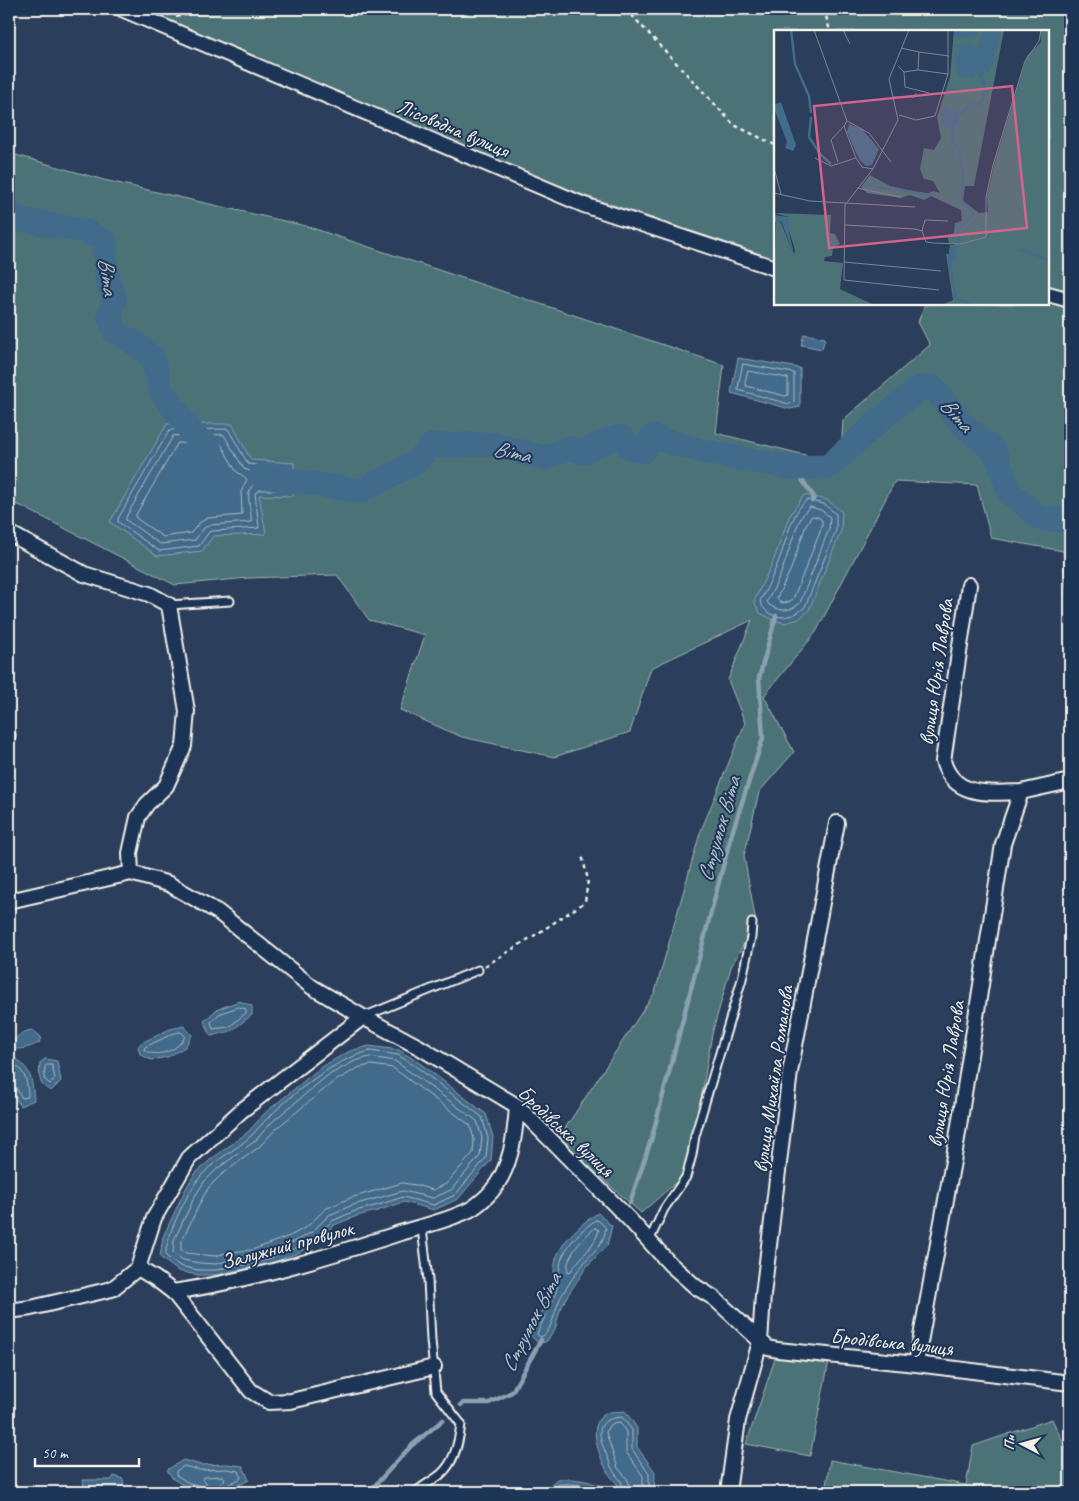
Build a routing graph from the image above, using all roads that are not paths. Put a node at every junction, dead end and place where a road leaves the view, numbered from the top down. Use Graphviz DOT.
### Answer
graph roads {
  1 [pos="122,9"];
  2 [pos="774,268"];
  3 [pos="1049,294"];
  4 [pos="1070,300"];
  5 [pos="9,533"];
  6 [pos="969,585"];
  7 [pos="230,601"];
  8 [pos="169,605"];
  9 [pos="9,734"];
  10 [pos="9,746"];
  11 [pos="1070,781"];
  12 [pos="1021,792"];
  13 [pos="836,823"];
  14 [pos="131,873"];
  15 [pos="9,901"];
  16 [pos="752,923"];
  17 [pos="478,970"];
  18 [pos="362,1018"];
  19 [pos="517,1106"];
  20 [pos="422,1228"];
  21 [pos="648,1242"];
  22 [pos="138,1268"];
  23 [pos="173,1292"];
  24 [pos="9,1311"];
  25 [pos="760,1342"];
  26 [pos="916,1364"];
  27 [pos="434,1368"];
  28 [pos="1070,1384"];
  29 [pos="416,1492"];
  30 [pos="728,1492"];
  1 -- 2 [label="street, Лісоводна вулиця"];
  3 -- 4 [label="street"];
  5 -- 8 [label="street"];
  6 -- 12 [label="street, вулиця Юрія Лаврова"];
  7 -- 8 [label="lane"];
  8 -- 14 [label="street"];
  9 -- 10 [label="lane"];
  11 -- 12 [label="street, вулиця Юрія Лаврова"];
  12 -- 26 [label="street, вулиця Юрія Лаврова"];
  13 -- 25 [label="street, вулиця Михайла Романова"];
  14 -- 15 [label="street, Бродівська вулиця"];
  14 -- 18 [label="street, Бродівська вулиця"];
  16 -- 21 [label="lane"];
  17 -- 18 [label="lane"];
  18 -- 19 [label="street, Бродівська вулиця"];
  18 -- 22 [label="street"];
  19 -- 20 [label="street, Залужний провулок"];
  19 -- 21 [label="street, Бродівська вулиця"];
  20 -- 23 [label="street, Залужний провулок"];
  20 -- 27 [label="lane"];
  21 -- 25 [label="street, Бродівська вулиця"];
  22 -- 23 [label="street"];
  22 -- 24 [label="street"];
  23 -- 27 [label="street"];
  25 -- 26 [label="street, Бродівська вулиця"];
  25 -- 30 [label="street, вулиця Михайла Романова"];
  26 -- 28 [label="street, Бродівська вулиця"];
  27 -- 29 [label="lane"];
}
